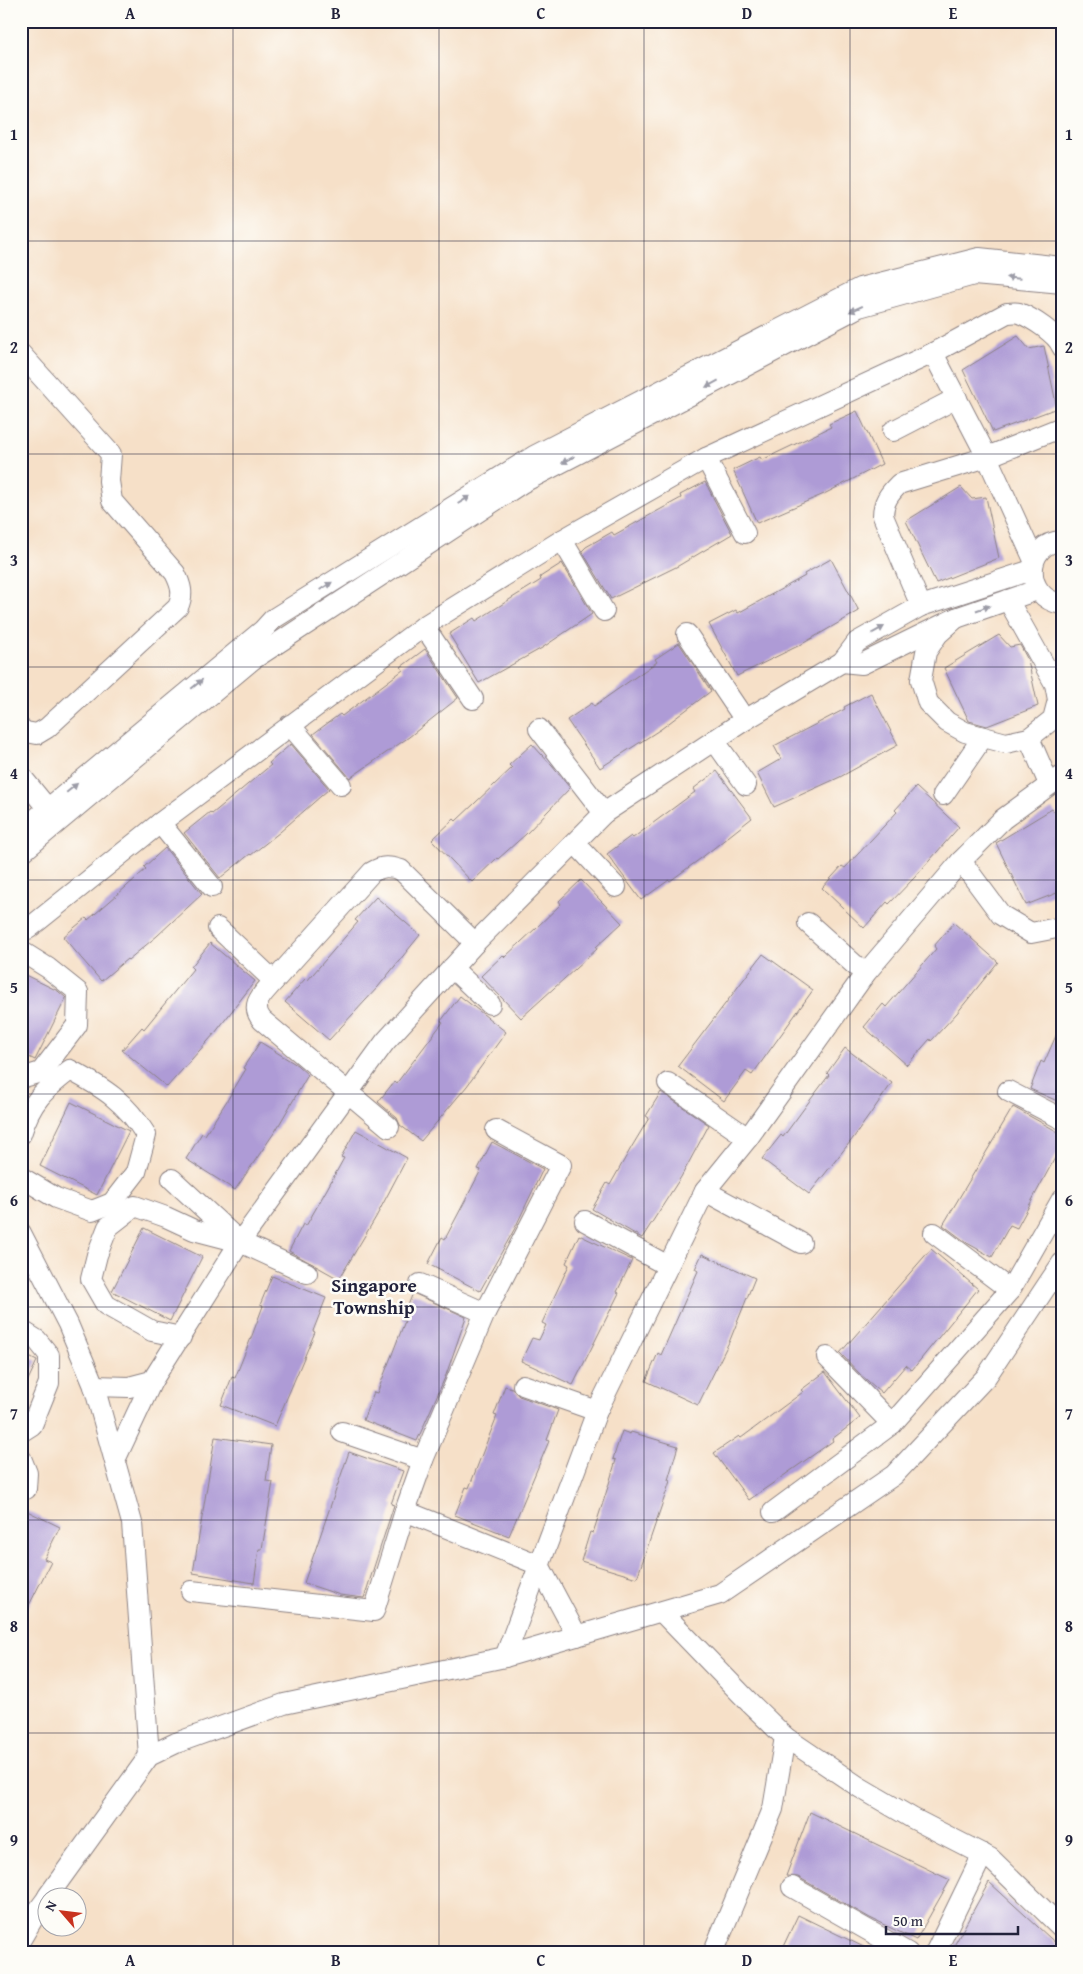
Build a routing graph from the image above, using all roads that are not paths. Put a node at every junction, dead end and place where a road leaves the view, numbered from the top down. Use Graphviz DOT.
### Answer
graph roads {
  1 [pos="1062,267"];
  2 [pos="1062,283"];
  3 [pos="1062,347"];
  4 [pos="933,353"];
  5 [pos="21,354"];
  6 [pos="957,398"];
  7 [pos="1062,427"];
  8 [pos="893,431"];
  9 [pos="988,457"];
  10 [pos="706,458"];
  11 [pos="745,533"];
  12 [pos="562,540"];
  13 [pos="1062,541"];
  14 [pos="1033,565"];
  15 [pos="1037,590"];
  16 [pos="1008,600"];
  17 [pos="1062,604"];
  18 [pos="921,606"];
  19 [pos="604,611"];
  20 [pos="956,618"];
  21 [pos="424,626"];
  22 [pos="686,634"];
  23 [pos="842,662"];
  24 [pos="473,699"];
  25 [pos="744,720"];
  26 [pos="290,725"];
  27 [pos="21,729"];
  28 [pos="539,729"];
  29 [pos="983,737"];
  30 [pos="1029,738"];
  31 [pos="714,740"];
  32 [pos="21,776"];
  33 [pos="1056,780"];
  34 [pos="341,785"];
  35 [pos="746,785"];
  36 [pos="942,795"];
  37 [pos="48,809"];
  38 [pos="604,813"];
  39 [pos="160,824"];
  40 [pos="21,830"];
  41 [pos="574,843"];
  42 [pos="21,853"];
  43 [pos="961,861"];
  44 [pos="212,887"];
  45 [pos="616,887"];
  46 [pos="808,923"];
  47 [pos="1062,927"];
  48 [pos="218,928"];
  49 [pos="28,929"];
  50 [pos="475,943"];
  51 [pos="21,951"];
  52 [pos="452,968"];
  53 [pos="865,974"];
  54 [pos="274,981"];
  55 [pos="490,1004"];
  56 [pos="21,1078"];
  57 [pos="668,1083"];
  58 [pos="1008,1091"];
  59 [pos="348,1092"];
  60 [pos="1062,1119"];
  61 [pos="389,1127"];
  62 [pos="496,1130"];
  63 [pos="21,1134"];
  64 [pos="748,1138"];
  65 [pos="22,1175"];
  66 [pos="172,1178"];
  67 [pos="705,1191"];
  68 [pos="1062,1199"];
  69 [pos="585,1221"];
  70 [pos="934,1232"];
  71 [pos="21,1233"];
  72 [pos="240,1242"];
  73 [pos="802,1243"];
  74 [pos="28,1260"];
  75 [pos="1062,1263"];
  76 [pos="668,1266"];
  77 [pos="307,1273"];
  78 [pos="420,1284"];
  79 [pos="1010,1290"];
  80 [pos="485,1313"];
  81 [pos="21,1330"];
  82 [pos="181,1336"];
  83 [pos="827,1356"];
  84 [pos="152,1382"];
  85 [pos="522,1385"];
  86 [pos="94,1386"];
  87 [pos="597,1411"];
  88 [pos="892,1424"];
  89 [pos="21,1432"];
  90 [pos="342,1432"];
  91 [pos="21,1458"];
  92 [pos="115,1460"];
  93 [pos="423,1460"];
  94 [pos="26,1490"];
  95 [pos="405,1511"];
  96 [pos="773,1512"];
  97 [pos="539,1565"];
  98 [pos="191,1591"];
  99 [pos="662,1612"];
  100 [pos="577,1636"];
  101 [pos="505,1657"];
  102 [pos="786,1737"];
  103 [pos="149,1756"];
  104 [pos="983,1854"];
  105 [pos="56,1886"];
  106 [pos="792,1887"];
  107 [pos="38,1911"];
  108 [pos="1062,1928"];
  109 [pos="21,1939"];
  110 [pos="714,1953"];
  111 [pos="908,1953"];
  112 [pos="935,1953"];
  37 -- 1 [label="street, one-way"];
  2 -- 42 [label="street, one-way"];
  3 -- 4 [label="street"];
  4 -- 6 [label="street"];
  4 -- 10 [label="street"];
  5 -- 27 [label="street"];
  6 -- 8 [label="street"];
  6 -- 9 [label="street"];
  7 -- 9 [label="street"];
  9 -- 14 [label="street"];
  9 -- 18 [label="street"];
  10 -- 11 [label="street"];
  10 -- 12 [label="street"];
  12 -- 19 [label="street"];
  12 -- 21 [label="street"];
  13 -- 14 [label="street"];
  14 -- 15 [label="street"];
  14 -- 18 [label="street"];
  15 -- 16 [label="street"];
  15 -- 17 [label="street"];
  20 -- 16 [label="street, one-way"];
  16 -- 30 [label="street"];
  23 -- 18 [label="street, one-way"];
  20 -- 23 [label="street"];
  20 -- 29 [label="street"];
  21 -- 24 [label="street"];
  21 -- 26 [label="street"];
  22 -- 25 [label="street"];
  23 -- 25 [label="street"];
  25 -- 31 [label="street"];
  26 -- 34 [label="street"];
  26 -- 39 [label="street"];
  28 -- 38 [label="street"];
  29 -- 30 [label="street"];
  29 -- 36 [label="street"];
  30 -- 33 [label="street"];
  31 -- 35 [label="street"];
  31 -- 38 [label="street"];
  32 -- 37 [label="street"];
  33 -- 43 [label="street"];
  37 -- 40 [label="street"];
  38 -- 41 [label="street"];
  39 -- 44 [label="street"];
  39 -- 49 [label="street"];
  41 -- 45 [label="street"];
  41 -- 50 [label="street"];
  43 -- 47 [label="street"];
  43 -- 53 [label="street"];
  46 -- 53 [label="street"];
  48 -- 54 [label="street"];
  50 -- 52 [label="street"];
  50 -- 54 [label="street"];
  51 -- 56 [label="street"];
  52 -- 55 [label="street"];
  52 -- 59 [label="street"];
  53 -- 64 [label="street"];
  54 -- 59 [label="street"];
  57 -- 64 [label="street"];
  58 -- 60 [label="street"];
  59 -- 61 [label="street"];
  59 -- 72 [label="street"];
  62 -- 80 [label="street"];
  63 -- 65 [label="street"];
  64 -- 67 [label="street"];
  66 -- 72 [label="street"];
  67 -- 73 [label="street"];
  67 -- 76 [label="street"];
  68 -- 79 [label="street"];
  69 -- 76 [label="street"];
  70 -- 79 [label="street"];
  71 -- 74 [label="street"];
  72 -- 77 [label="street"];
  72 -- 82 [label="street"];
  72 -- 82 [label="street"];
  74 -- 86 [label="street"];
  75 -- 99 [label="street"];
  76 -- 87 [label="street"];
  78 -- 80 [label="street"];
  79 -- 88 [label="street"];
  80 -- 93 [label="street"];
  81 -- 89 [label="street"];
  82 -- 84 [label="street"];
  83 -- 88 [label="street"];
  84 -- 86 [label="street"];
  84 -- 92 [label="street"];
  85 -- 87 [label="street"];
  86 -- 92 [label="street"];
  87 -- 97 [label="street"];
  88 -- 96 [label="street"];
  90 -- 93 [label="street"];
  91 -- 94 [label="street"];
  92 -- 103 [label="street"];
  93 -- 95 [label="street"];
  95 -- 97 [label="street"];
  95 -- 98 [label="street"];
  97 -- 100 [label="street"];
  97 -- 101 [label="street"];
  99 -- 100 [label="street"];
  99 -- 102 [label="street"];
  100 -- 101 [label="street"];
  101 -- 103 [label="street"];
  102 -- 104 [label="street"];
  102 -- 110 [label="street"];
  103 -- 105 [label="street"];
  104 -- 108 [label="street"];
  104 -- 112 [label="street"];
  106 -- 111 [label="street"];
  107 -- 109 [label="street"];
}
